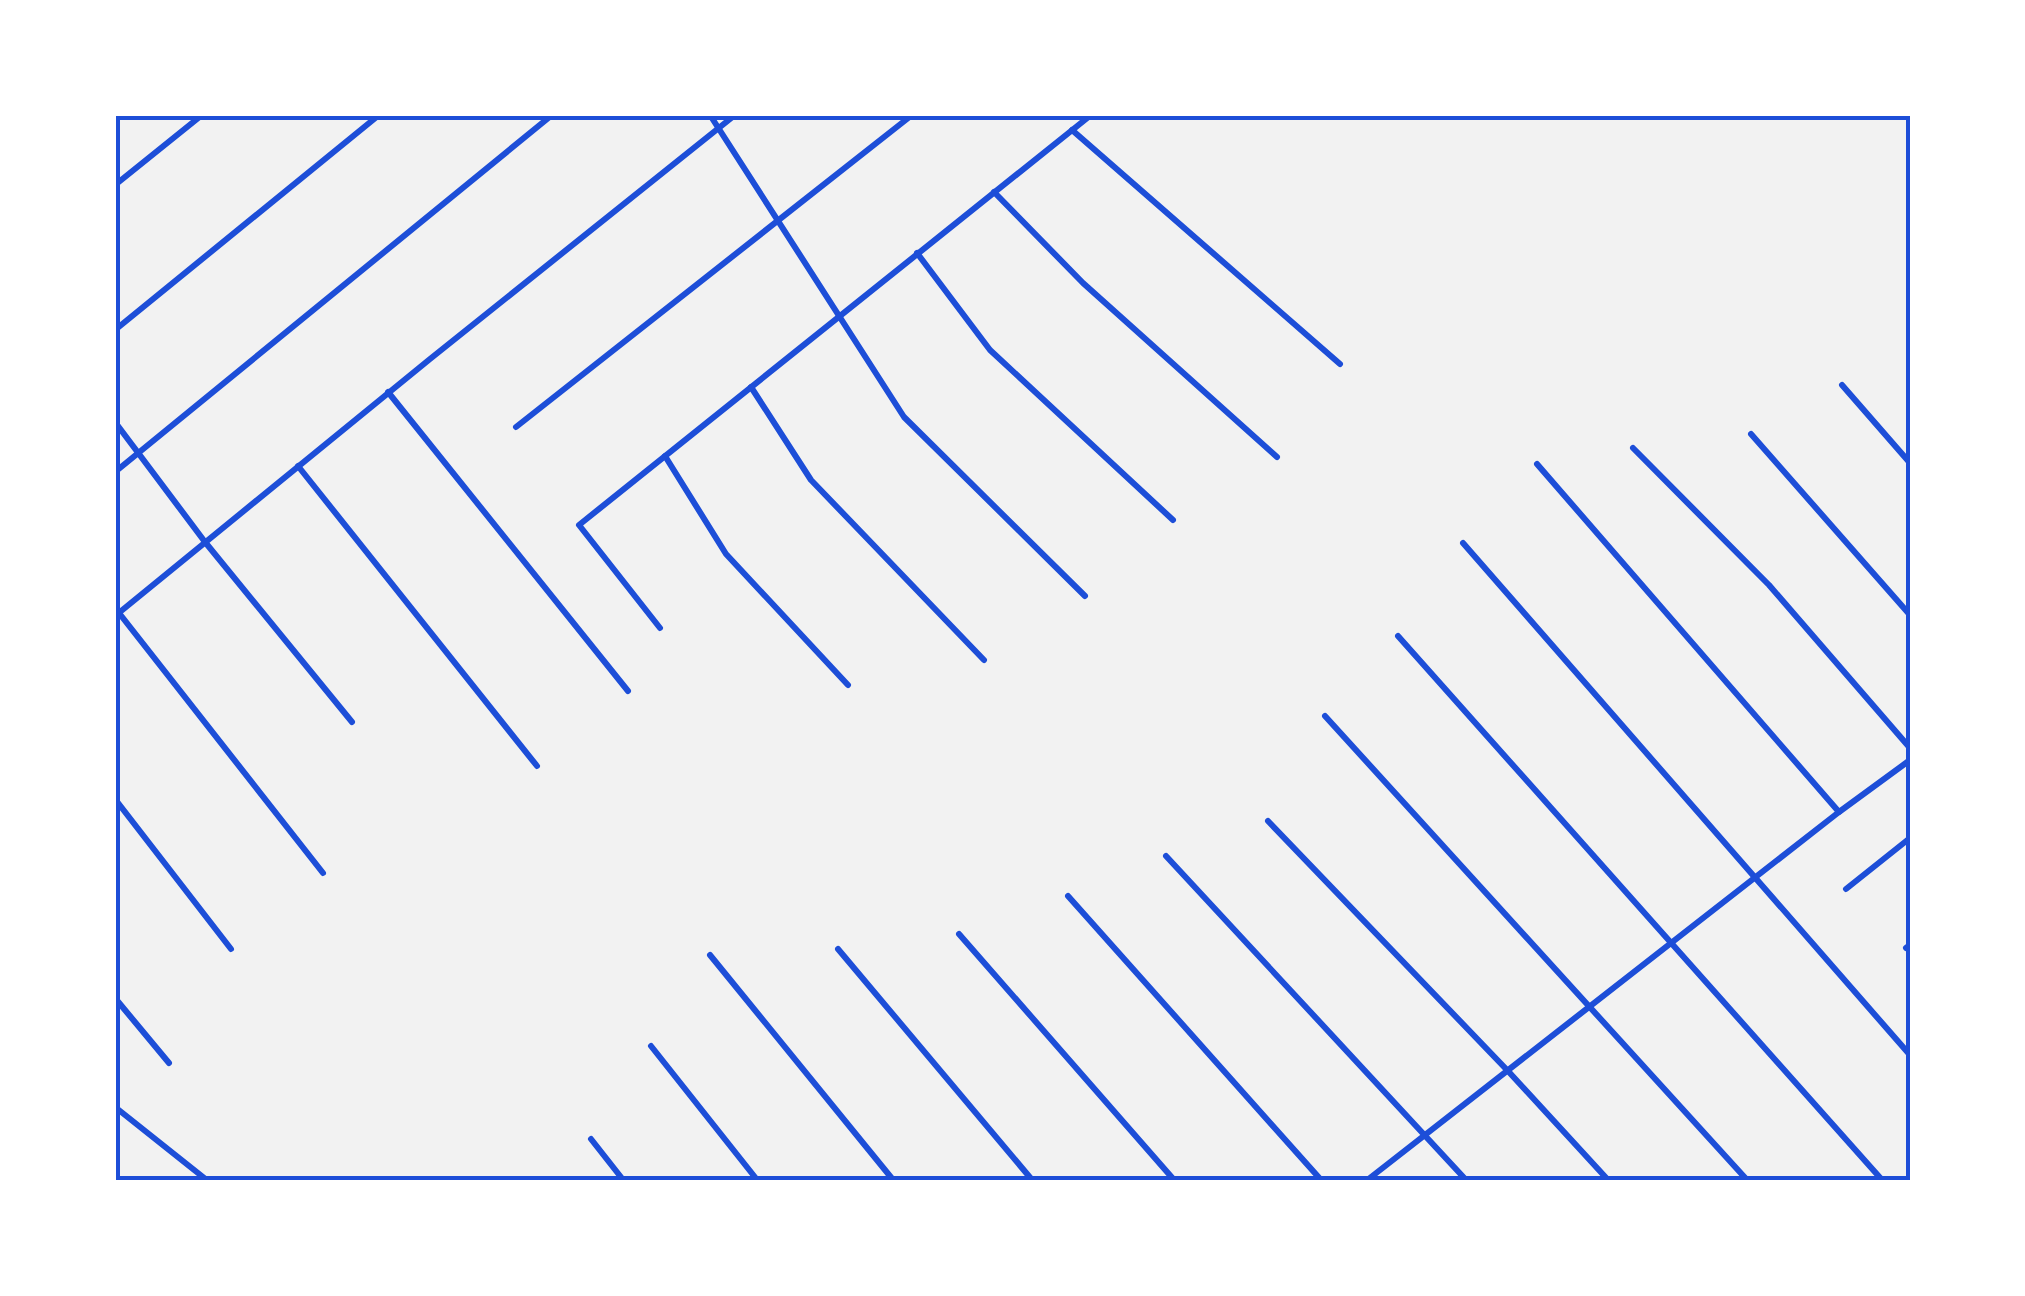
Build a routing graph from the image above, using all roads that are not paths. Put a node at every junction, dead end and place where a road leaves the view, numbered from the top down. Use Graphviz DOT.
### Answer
graph roads {
  1 [pos="202,115"];
  2 [pos="379,115"];
  3 [pos="552,115"];
  4 [pos="710,115"];
  5 [pos="735,115"];
  6 [pos="912,115"];
  7 [pos="1091,115"];
  8 [pos="718,128"];
  9 [pos="1072,130"];
  10 [pos="115,186"];
  11 [pos="994,192"];
  12 [pos="778,221"];
  13 [pos="917,253"];
  14 [pos="839,315"];
  15 [pos="115,330"];
  16 [pos="1340,364"];
  17 [pos="1842,385"];
  18 [pos="751,386"];
  19 [pos="388,392"];
  20 [pos="115,422"];
  21 [pos="516,427"];
  22 [pos="1751,434"];
  23 [pos="1633,448"];
  24 [pos="139,453"];
  25 [pos="665,456"];
  26 [pos="1277,457"];
  27 [pos="1910,463"];
  28 [pos="1537,464"];
  29 [pos="298,466"];
  30 [pos="115,472"];
  31 [pos="1172,520"];
  32 [pos="206,542"];
  33 [pos="1463,543"];
  34 [pos="1085,596"];
  35 [pos="117,615"];
  36 [pos="1910,615"];
  37 [pos="660,628"];
  38 [pos="1398,636"];
  39 [pos="984,660"];
  40 [pos="848,684"];
  41 [pos="628,691"];
  42 [pos="1326,716"];
  43 [pos="352,722"];
  44 [pos="1910,748"];
  45 [pos="1910,760"];
  46 [pos="536,766"];
  47 [pos="115,799"];
  48 [pos="1839,812"];
  49 [pos="1268,821"];
  50 [pos="1910,838"];
  51 [pos="1166,856"];
  52 [pos="323,873"];
  53 [pos="1755,878"];
  54 [pos="1846,889"];
  55 [pos="1068,896"];
  56 [pos="959,934"];
  57 [pos="1672,943"];
  58 [pos="230,949"];
  59 [pos="838,949"];
  60 [pos="710,955"];
  61 [pos="115,998"];
  62 [pos="1590,1007"];
  63 [pos="651,1046"];
  64 [pos="1910,1054"];
  65 [pos="169,1063"];
  66 [pos="1508,1071"];
  67 [pos="115,1107"];
  68 [pos="1426,1134"];
  69 [pos="591,1139"];
  70 [pos="207,1180"];
  71 [pos="624,1181"];
  72 [pos="758,1181"];
  73 [pos="894,1181"];
  74 [pos="1033,1181"];
  75 [pos="1174,1181"];
  76 [pos="1322,1181"];
  77 [pos="1366,1181"];
  78 [pos="1467,1181"];
  79 [pos="1609,1181"];
  80 [pos="1748,1181"];
  81 [pos="1882,1181"];
  1 -- 10 [label="street"];
  2 -- 15 [label="street"];
  3 -- 24 [label="street"];
  4 -- 8 [label="street"];
  5 -- 8 [label="street"];
  6 -- 12 [label="street"];
  7 -- 9 [label="street"];
  8 -- 12 [label="street"];
  8 -- 19 [label="street"];
  9 -- 11 [label="street"];
  9 -- 16 [label="street"];
  11 -- 13 [label="street"];
  11 -- 26 [label="street"];
  12 -- 14 [label="street"];
  12 -- 21 [label="street"];
  13 -- 14 [label="street"];
  13 -- 31 [label="street"];
  14 -- 18 [label="street"];
  14 -- 34 [label="street"];
  17 -- 27 [label="street"];
  18 -- 25 [label="street"];
  18 -- 39 [label="street"];
  19 -- 29 [label="street"];
  19 -- 41 [label="street"];
  20 -- 24 [label="street"];
  22 -- 36 [label="street"];
  23 -- 44 [label="street"];
  24 -- 30 [label="street"];
  24 -- 32 [label="street"];
  25 -- 37 [label="street"];
  25 -- 40 [label="street"];
  28 -- 48 [label="street"];
  29 -- 32 [label="street"];
  29 -- 46 [label="street"];
  32 -- 35 [label="street"];
  32 -- 43 [label="street"];
  33 -- 53 [label="street"];
  35 -- 52 [label="street"];
  38 -- 57 [label="street"];
  42 -- 62 [label="street"];
  45 -- 48 [label="street"];
  47 -- 58 [label="street"];
  48 -- 53 [label="street"];
  49 -- 66 [label="street"];
  50 -- 54 [label="street"];
  51 -- 68 [label="street"];
  53 -- 57 [label="street"];
  53 -- 64 [label="street"];
  55 -- 76 [label="street"];
  56 -- 75 [label="street"];
  57 -- 62 [label="street"];
  57 -- 81 [label="street"];
  59 -- 74 [label="street"];
  60 -- 73 [label="street"];
  61 -- 65 [label="street"];
  62 -- 66 [label="street"];
  62 -- 80 [label="street"];
  63 -- 72 [label="street"];
  66 -- 68 [label="street"];
  66 -- 79 [label="street"];
  67 -- 70 [label="street"];
  68 -- 77 [label="street"];
  68 -- 78 [label="street"];
  69 -- 71 [label="street"];
}
